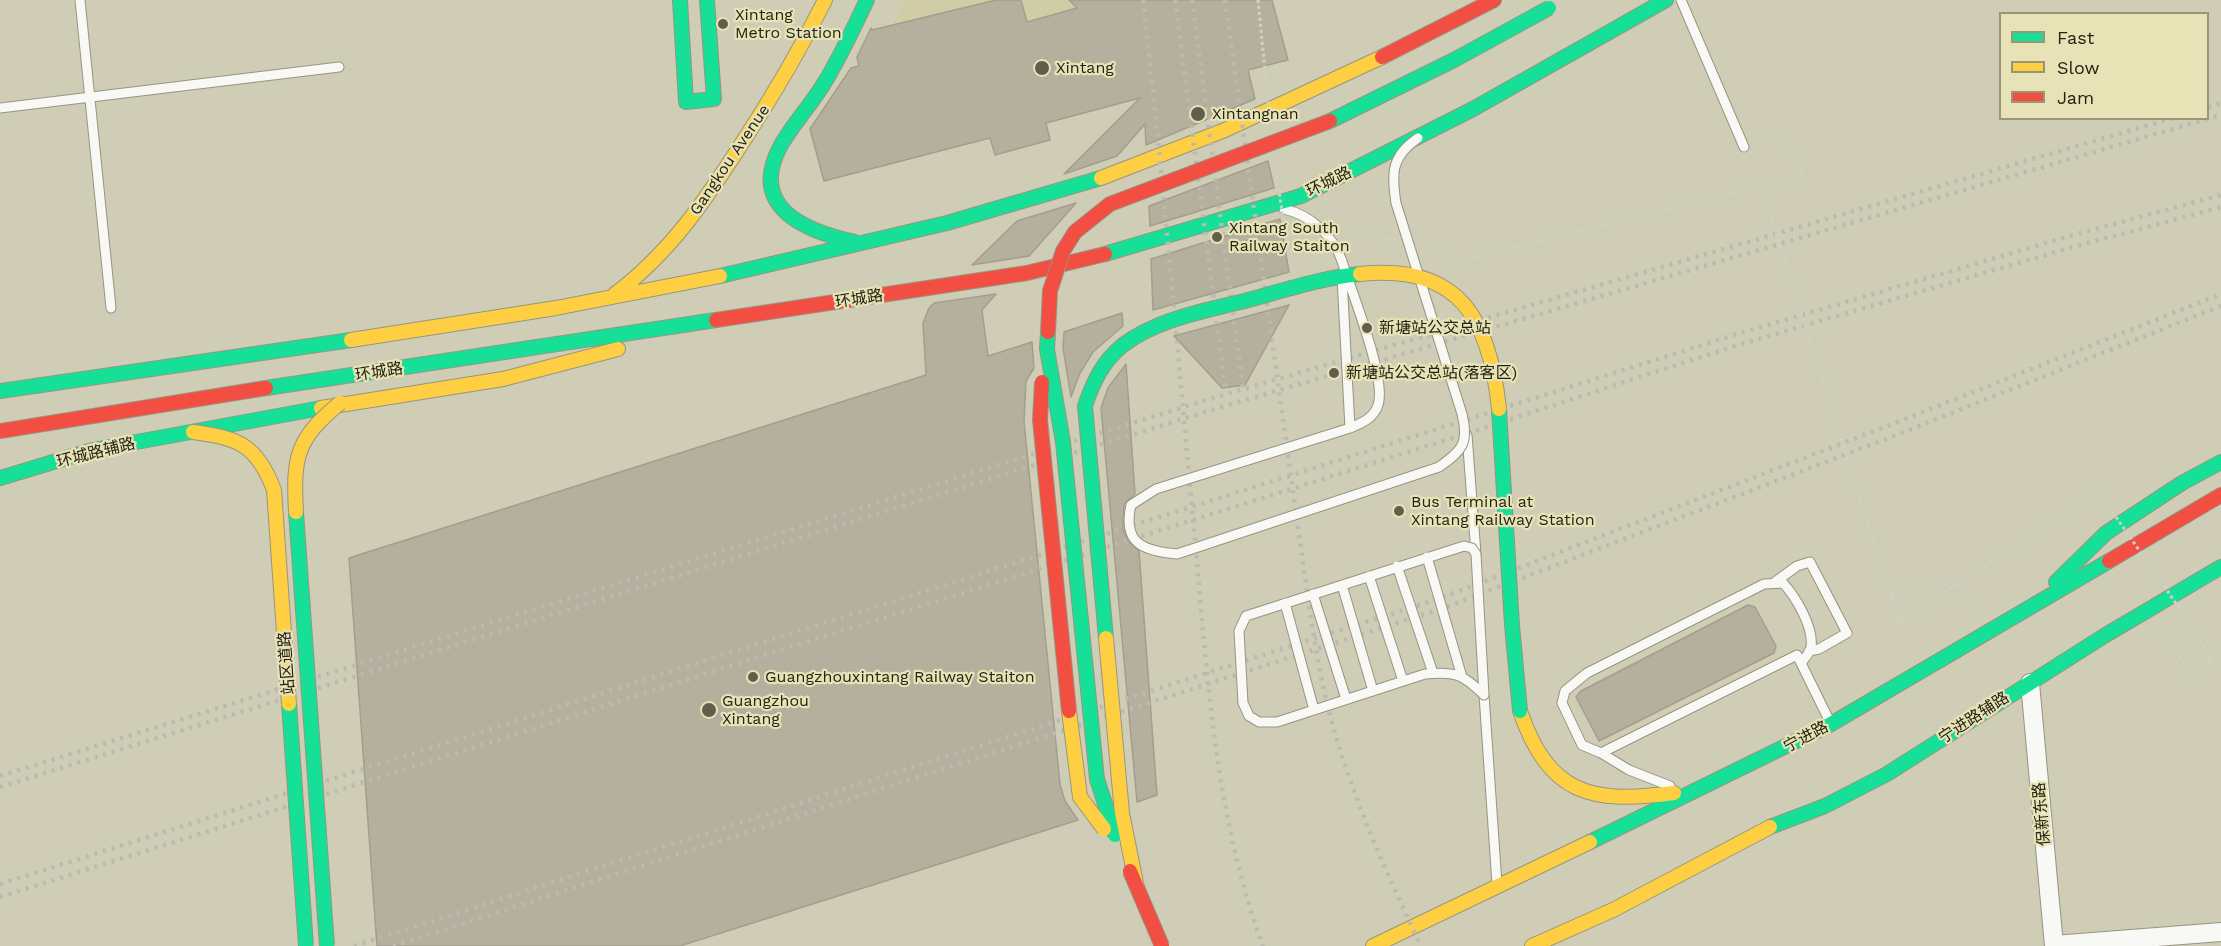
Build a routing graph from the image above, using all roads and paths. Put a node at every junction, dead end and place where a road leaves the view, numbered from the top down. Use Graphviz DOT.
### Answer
graph roads {
  1 [pos="80,0"];
  2 [pos="680,0"];
  3 [pos="707,0"];
  4 [pos="825,0"];
  5 [pos="867,0"];
  6 [pos="1258,0"];
  7 [pos="1494,0"];
  8 [pos="1562,0"];
  9 [pos="1666,0"];
  10 [pos="1681,0"];
  11 [pos="796,56"];
  12 [pos="339,67"];
  13 [pos="831,72"];
  14 [pos="90,97"];
  15 [pos="0,108"];
  16 [pos="1270,125"];
  17 [pos="1418,138"];
  18 [pos="1744,147"];
  19 [pos="1275,159"];
  20 [pos="1761,186"];
  21 [pos="1238,217"];
  22 [pos="1405,242"];
  23 [pos="864,244"];
  24 [pos="1416,244"];
  25 [pos="1342,261"];
  26 [pos="609,298"];
  27 [pos="111,308"];
  28 [pos="725,320"];
  29 [pos="1047,349"];
  30 [pos="1098,372"];
  31 [pos="0,391"];
  32 [pos="340,404"];
  33 [pos="1350,428"];
  34 [pos="0,431"];
  35 [pos="193,432"];
  36 [pos="1467,435"];
  37 [pos="1063,442"];
  38 [pos="93,450"];
  39 [pos="24,456"];
  40 [pos="2221,462"];
  41 [pos="0,477"];
  42 [pos="2221,495"];
  43 [pos="1476,554"];
  44 [pos="1427,556"];
  45 [pos="1397,567"];
  46 [pos="2221,567"];
  47 [pos="1369,576"];
  48 [pos="1775,582"];
  49 [pos="1342,585"];
  50 [pos="1313,594"];
  51 [pos="1891,597"];
  52 [pos="1285,603"];
  53 [pos="2034,606"];
  54 [pos="2150,609"];
  55 [pos="1989,632"];
  56 [pos="1809,651"];
  57 [pos="1801,663"];
  58 [pos="1433,673"];
  59 [pos="1462,676"];
  60 [pos="1403,681"];
  61 [pos="2030,683"];
  62 [pos="1373,691"];
  63 [pos="1484,695"];
  64 [pos="1346,699"];
  65 [pos="1314,710"];
  66 [pos="1831,724"];
  67 [pos="1601,753"];
  68 [pos="1732,775"];
  69 [pos="1683,791"];
  70 [pos="1122,851"];
  71 [pos="1497,886"];
  72 [pos="1137,888"];
  73 [pos="2221,932"];
  74 [pos="306,946"];
  75 [pos="327,946"];
  76 [pos="1162,946"];
  77 [pos="1373,946"];
  78 [pos="1532,946"];
  79 [pos="2054,946"];
  1 -- 14 [label="lane"];
  2 -- 3 [label="street"];
  4 -- 11 [label="street, Gangkou Avenue"];
  5 -- 13 [label="street, Gangkou Avenue"];
  6 -- 16 [label="path, bridge"];
  7 -- 23 [label="street"];
  8 -- 29 [label="street, bridge"];
  9 -- 17 [label="street, 环城路"];
  10 -- 18 [label="lane"];
  11 -- 13 [label="street"];
  11 -- 26 [label="street, Gangkou Avenue"];
  12 -- 14 [label="lane"];
  13 -- 23 [label="street, Gangkou Avenue"];
  14 -- 15 [label="lane"];
  14 -- 27 [label="lane"];
  17 -- 21 [label="street, 环城路, bridge"];
  17 -- 36 [label="lane, bridge"];
  18 -- 20 [label="path"];
  19 -- 22 [label="path, bridge"];
  20 -- 24 [label="path, bridge"];
  20 -- 51 [label="path, bridge"];
  21 -- 25 [label="lane, bridge"];
  21 -- 28 [label="street, 环城路"];
  23 -- 26 [label="street"];
  25 -- 33 [label="lane, bridge"];
  25 -- 33 [label="lane, bridge"];
  26 -- 31 [label="street"];
  28 -- 32 [label="street, 环城路辅路"];
  28 -- 34 [label="street, 环城路"];
  29 -- 37 [label="street, bridge"];
  29 -- 70 [label="street, bridge"];
  30 -- 37 [label="street, bridge"];
  30 -- 69 [label="street, bridge"];
  30 -- 72 [label="street, bridge"];
  32 -- 35 [label="street, 环城路辅路, bridge"];
  32 -- 75 [label="street, 站区道路, bridge"];
  33 -- 36 [label="lane, bridge"];
  35 -- 38 [label="street, 环城路辅路"];
  35 -- 74 [label="street, 站区道路, bridge"];
  36 -- 43 [label="lane, bridge"];
  37 -- 70 [label="street, bridge"];
  38 -- 39 [label="street"];
  38 -- 41 [label="street, 环城路辅路"];
  40 -- 53 [label="street"];
  42 -- 53 [label="street, 宁进路"];
  43 -- 44 [label="lane, bridge"];
  43 -- 63 [label="lane, bridge"];
  44 -- 45 [label="lane, bridge"];
  44 -- 59 [label="lane, bridge"];
  45 -- 47 [label="lane, bridge"];
  45 -- 58 [label="lane, bridge"];
  46 -- 54 [label="street, 宁进路辅路"];
  47 -- 49 [label="lane, bridge"];
  47 -- 60 [label="lane, bridge"];
  48 -- 56 [label="lane"];
  48 -- 56 [label="lane"];
  48 -- 67 [label="lane"];
  49 -- 50 [label="lane, bridge"];
  49 -- 62 [label="lane, bridge"];
  50 -- 52 [label="lane, bridge"];
  50 -- 64 [label="lane, bridge"];
  51 -- 54 [label="path, bridge"];
  51 -- 55 [label="path"];
  52 -- 65 [label="lane, bridge"];
  52 -- 65 [label="lane, bridge"];
  53 -- 55 [label="street, 宁进路"];
  54 -- 61 [label="street, 宁进路辅路"];
  55 -- 66 [label="street, 宁进路"];
  56 -- 57 [label="lane"];
  57 -- 66 [label="lane"];
  57 -- 67 [label="lane"];
  58 -- 59 [label="lane, bridge"];
  58 -- 60 [label="lane, bridge"];
  59 -- 63 [label="lane, bridge"];
  60 -- 62 [label="lane, bridge"];
  61 -- 78 [label="street, 宁进路辅路"];
  61 -- 79 [label="street, 保新东路"];
  62 -- 64 [label="lane, bridge"];
  63 -- 71 [label="lane"];
  64 -- 65 [label="lane, bridge"];
  66 -- 68 [label="street, 宁进路"];
  67 -- 69 [label="lane"];
  68 -- 69 [label="street"];
  68 -- 71 [label="street, 宁进路"];
  70 -- 72 [label="street, bridge"];
  71 -- 77 [label="street, 宁进路"];
  72 -- 76 [label="street, bridge"];
  73 -- 79 [label="street, 保新东路"];
}
